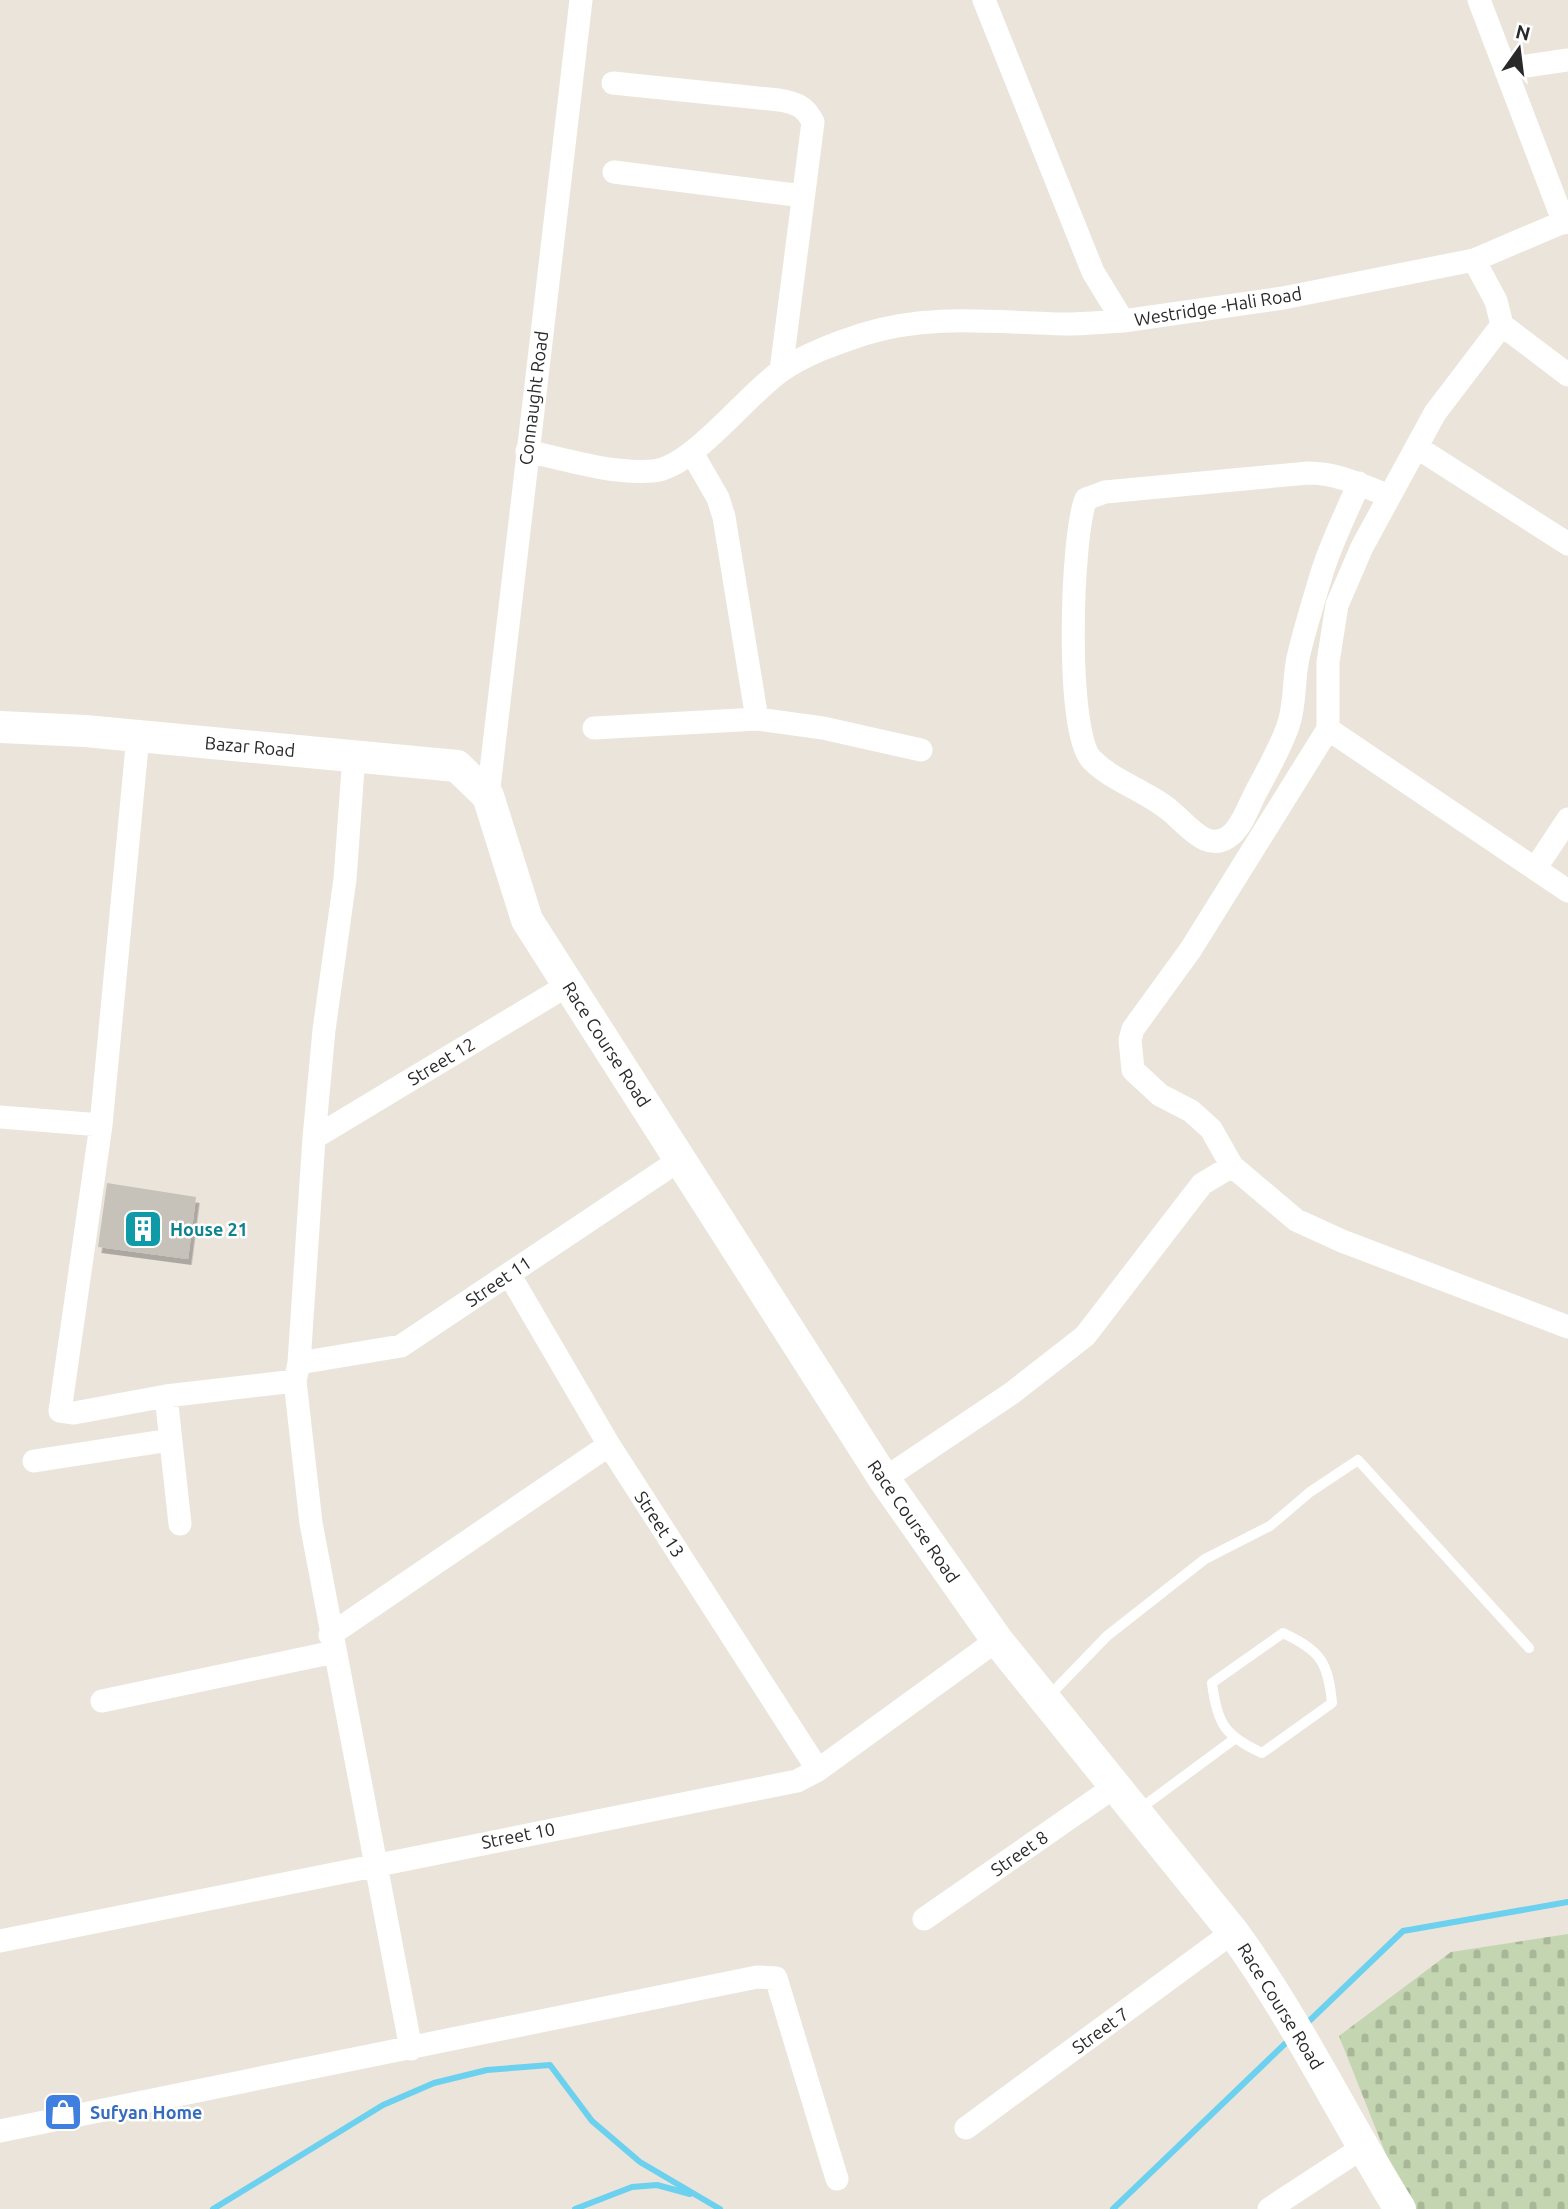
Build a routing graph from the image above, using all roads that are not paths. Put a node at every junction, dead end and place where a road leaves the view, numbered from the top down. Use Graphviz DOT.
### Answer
graph roads {
  1 [pos="581,0"];
  2 [pos="984,0"];
  3 [pos="1479,0"];
  4 [pos="1568,60"];
  5 [pos="1507,69"];
  6 [pos="613,83"];
  7 [pos="614,172"];
  8 [pos="803,196"];
  9 [pos="1566,222"];
  10 [pos="1474,260"];
  11 [pos="1123,321"];
  12 [pos="1502,325"];
  13 [pos="781,371"];
  14 [pos="1568,375"];
  15 [pos="1418,448"];
  16 [pos="527,451"];
  17 [pos="692,453"];
  18 [pos="1359,483"];
  19 [pos="1389,496"];
  20 [pos="1568,544"];
  21 [pos="757,719"];
  22 [pos="0,727"];
  23 [pos="594,728"];
  24 [pos="1328,729"];
  25 [pos="138,736"];
  26 [pos="921,751"];
  27 [pos="354,755"];
  28 [pos="488,796"];
  29 [pos="1568,819"];
  30 [pos="1561,844"];
  31 [pos="1535,869"];
  32 [pos="1568,891"];
  33 [pos="568,985"];
  34 [pos="0,1117"];
  35 [pos="100,1125"];
  36 [pos="314,1138"];
  37 [pos="681,1159"];
  38 [pos="1232,1166"];
  39 [pos="509,1274"];
  40 [pos="1568,1327"];
  41 [pos="297,1372"];
  42 [pos="166,1396"];
  43 [pos="170,1440"];
  44 [pos="608,1445"];
  45 [pos="34,1461"];
  46 [pos="884,1479"];
  47 [pos="180,1524"];
  48 [pos="997,1640"];
  49 [pos="332,1643"];
  50 [pos="1529,1648"];
  51 [pos="1046,1699"];
  52 [pos="102,1701"];
  53 [pos="1233,1740"];
  54 [pos="818,1770"];
  55 [pos="1114,1787"];
  56 [pos="1135,1812"];
  57 [pos="374,1864"];
  58 [pos="924,1919"];
  59 [pos="1234,1932"];
  60 [pos="0,1941"];
  61 [pos="411,2049"];
  62 [pos="966,2129"];
  63 [pos="0,2132"];
  64 [pos="1362,2148"];
  65 [pos="837,2179"];
  66 [pos="1269,2209"];
  67 [pos="1400,2209"];
  1 -- 16 [label="street, Connaught Road"];
  2 -- 11 [label="street, Westridge -Hali Road"];
  3 -- 5 [label="street"];
  4 -- 5 [label="street"];
  5 -- 9 [label="street"];
  6 -- 8 [label="street"];
  7 -- 8 [label="street"];
  8 -- 13 [label="street"];
  9 -- 10 [label="street, Westridge -Hali Road"];
  10 -- 11 [label="street, Westridge -Hali Road"];
  10 -- 12 [label="street"];
  11 -- 13 [label="street"];
  12 -- 14 [label="street"];
  12 -- 15 [label="street"];
  13 -- 17 [label="street"];
  15 -- 19 [label="street"];
  15 -- 20 [label="street"];
  16 -- 17 [label="street"];
  16 -- 28 [label="street, Connaught Road"];
  17 -- 21 [label="street"];
  18 -- 18 [label="street"];
  18 -- 19 [label="street"];
  19 -- 24 [label="street"];
  21 -- 23 [label="street"];
  21 -- 26 [label="street"];
  22 -- 25 [label="street, Bazar Road"];
  24 -- 31 [label="street"];
  24 -- 38 [label="street"];
  25 -- 27 [label="street, Bazar Road"];
  25 -- 35 [label="street"];
  27 -- 28 [label="street, Bazar Road"];
  27 -- 36 [label="street"];
  28 -- 33 [label="street, Race Course Road"];
  29 -- 30 [label="street"];
  30 -- 31 [label="street"];
  31 -- 32 [label="street"];
  33 -- 36 [label="street, Street 12"];
  33 -- 37 [label="street, Race Course Road"];
  34 -- 35 [label="street"];
  35 -- 42 [label="street, Street 11"];
  36 -- 41 [label="street"];
  37 -- 39 [label="street, Street 11"];
  37 -- 46 [label="street, Race Course Road"];
  38 -- 40 [label="street"];
  38 -- 46 [label="street"];
  39 -- 41 [label="street, Street 11"];
  39 -- 44 [label="street, Street 13"];
  41 -- 42 [label="street, Street 11"];
  41 -- 49 [label="street"];
  42 -- 43 [label="street"];
  43 -- 45 [label="street"];
  43 -- 47 [label="street"];
  44 -- 49 [label="street"];
  44 -- 54 [label="street, Street 13"];
  46 -- 48 [label="street, Race Course Road"];
  48 -- 51 [label="street, Race Course Road"];
  48 -- 54 [label="street, Street 10"];
  49 -- 52 [label="street"];
  49 -- 57 [label="street"];
  50 -- 51 [label="lane"];
  51 -- 55 [label="street, Race Course Road"];
  53 -- 53 [label="lane"];
  53 -- 56 [label="lane"];
  54 -- 57 [label="street, Street 10"];
  55 -- 56 [label="street, Race Course Road"];
  55 -- 58 [label="street, Street 8"];
  56 -- 59 [label="street, Race Course Road"];
  57 -- 60 [label="street, Street 10"];
  57 -- 61 [label="street"];
  59 -- 62 [label="street, Street 7"];
  59 -- 64 [label="street, Race Course Road"];
  61 -- 63 [label="street"];
  61 -- 65 [label="street"];
  64 -- 66 [label="street"];
  64 -- 67 [label="street, Race Course Road"];
}
